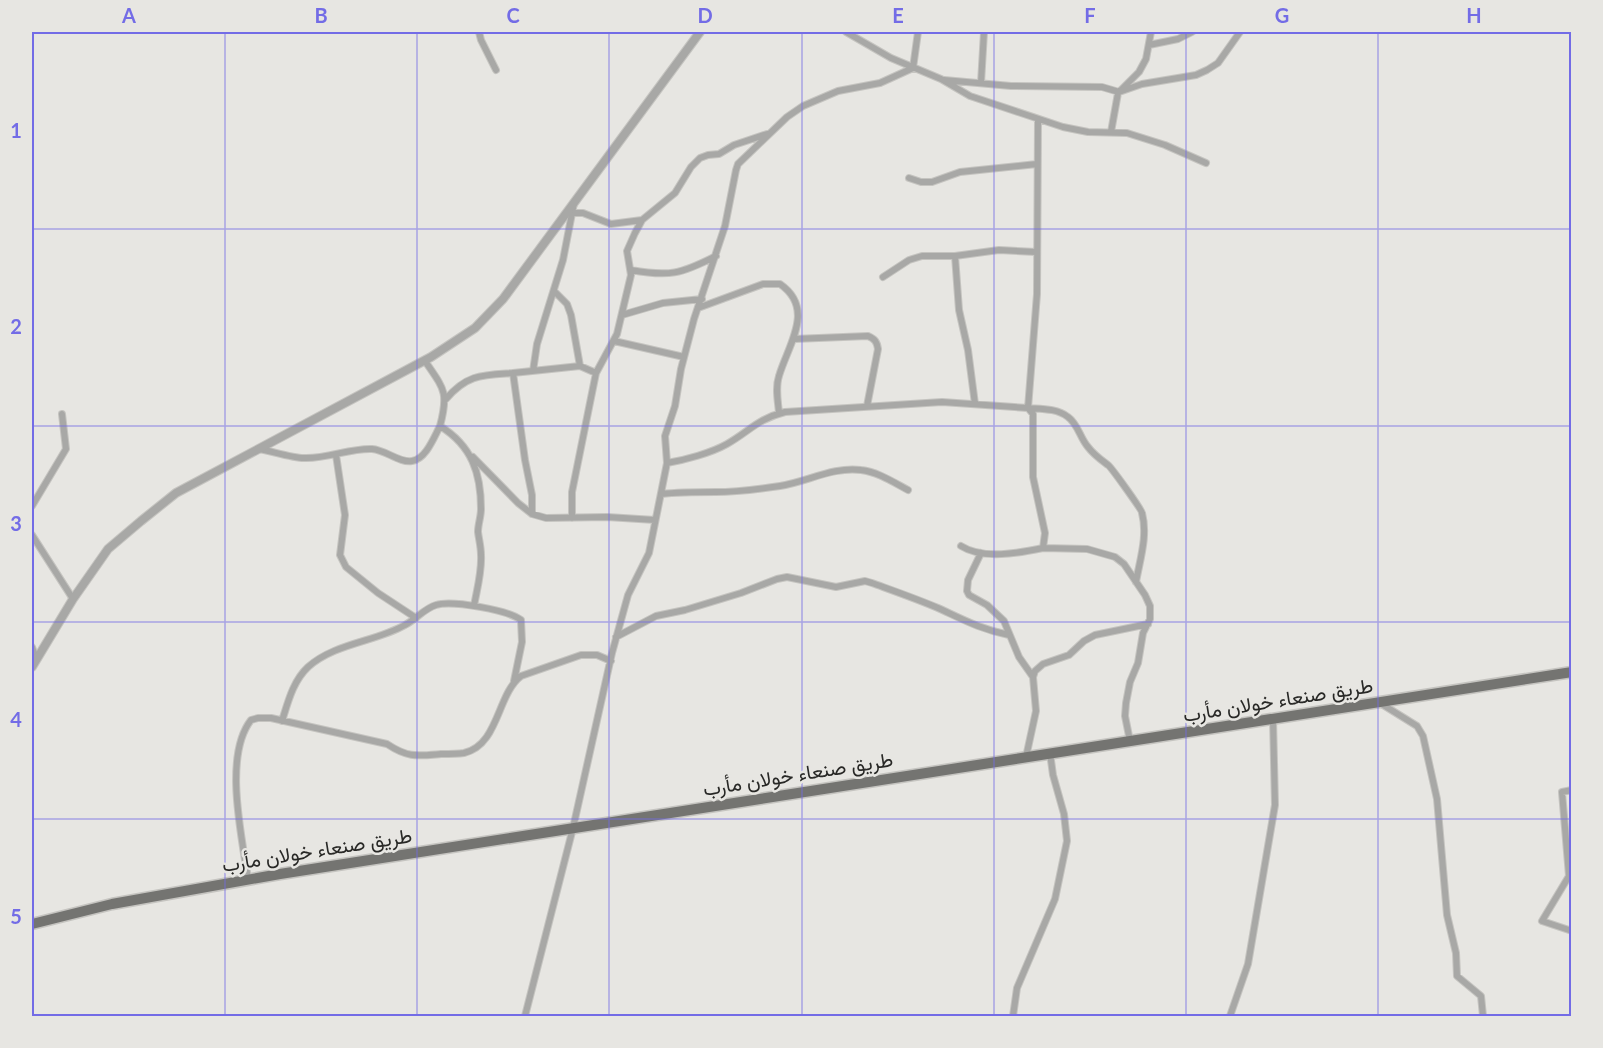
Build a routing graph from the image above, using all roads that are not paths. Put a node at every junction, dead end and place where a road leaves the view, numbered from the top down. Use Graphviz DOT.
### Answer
graph roads {
  1 [pos="479,32"];
  2 [pos="700,32"];
  3 [pos="846,32"];
  4 [pos="918,32"];
  5 [pos="984,32"];
  6 [pos="1151,32"];
  7 [pos="1192,32"];
  8 [pos="1240,32"];
  9 [pos="1149,45"];
  10 [pos="913,68"];
  11 [pos="496,70"];
  12 [pos="941,79"];
  13 [pos="981,83"];
  14 [pos="1119,92"];
  15 [pos="1038,119"];
  16 [pos="1112,132"];
  17 [pos="769,133"];
  18 [pos="1206,163"];
  19 [pos="1037,164"];
  20 [pos="909,178"];
  21 [pos="574,202"];
  22 [pos="572,213"];
  23 [pos="642,220"];
  24 [pos="1036,252"];
  25 [pos="716,256"];
  26 [pos="955,256"];
  27 [pos="631,270"];
  28 [pos="883,277"];
  29 [pos="554,291"];
  30 [pos="702,299"];
  31 [pos="698,308"];
  32 [pos="622,315"];
  33 [pos="794,339"];
  34 [pos="614,340"];
  35 [pos="684,357"];
  36 [pos="424,361"];
  37 [pos="580,366"];
  38 [pos="533,371"];
  39 [pos="513,373"];
  40 [pos="596,373"];
  41 [pos="446,399"];
  42 [pos="975,404"];
  43 [pos="867,406"];
  44 [pos="1028,408"];
  45 [pos="779,413"];
  46 [pos="62,414"];
  47 [pos="440,426"];
  48 [pos="259,449"];
  49 [pos="336,454"];
  50 [pos="470,455"];
  51 [pos="667,462"];
  52 [pos="908,490"];
  53 [pos="661,494"];
  54 [pos="32,506"];
  55 [pos="532,514"];
  56 [pos="572,518"];
  57 [pos="655,520"];
  58 [pos="32,535"];
  59 [pos="961,546"];
  60 [pos="1043,548"];
  61 [pos="981,553"];
  62 [pos="1136,582"];
  63 [pos="73,599"];
  64 [pos="474,606"];
  65 [pos="416,618"];
  66 [pos="1148,624"];
  67 [pos="1009,635"];
  68 [pos="616,637"];
  69 [pos="32,647"];
  70 [pos="36,658"];
  71 [pos="611,661"];
  72 [pos="32,667"];
  73 [pos="1572,672"];
  74 [pos="1033,677"];
  75 [pos="513,681"];
  76 [pos="1379,702"];
  77 [pos="1273,718"];
  78 [pos="282,721"];
  79 [pos="1130,741"];
  80 [pos="1050,753"];
  81 [pos="1026,757"];
  82 [pos="1572,790"];
  83 [pos="573,828"];
  84 [pos="248,879"];
  85 [pos="32,924"];
  86 [pos="1572,931"];
  87 [pos="525,1017"];
  88 [pos="1013,1017"];
  89 [pos="1230,1017"];
  90 [pos="1483,1017"];
  1 -- 11 [label="street"];
  2 -- 21 [label="street"];
  3 -- 10 [label="street"];
  4 -- 10 [label="street"];
  5 -- 13 [label="street"];
  6 -- 9 [label="street"];
  7 -- 9 [label="street"];
  8 -- 14 [label="street"];
  9 -- 14 [label="street"];
  10 -- 12 [label="street"];
  10 -- 17 [label="street"];
  12 -- 13 [label="street"];
  12 -- 15 [label="street"];
  13 -- 14 [label="street"];
  14 -- 16 [label="street"];
  15 -- 16 [label="street"];
  15 -- 19 [label="street"];
  16 -- 18 [label="street"];
  17 -- 23 [label="street"];
  17 -- 25 [label="street"];
  19 -- 20 [label="street"];
  19 -- 24 [label="street"];
  21 -- 22 [label="street"];
  21 -- 36 [label="street"];
  22 -- 23 [label="street"];
  22 -- 29 [label="street"];
  23 -- 27 [label="street"];
  24 -- 26 [label="street"];
  24 -- 44 [label="street"];
  25 -- 27 [label="street"];
  25 -- 30 [label="street"];
  26 -- 28 [label="street"];
  26 -- 42 [label="street"];
  27 -- 32 [label="street"];
  29 -- 37 [label="street"];
  29 -- 38 [label="street"];
  30 -- 31 [label="street"];
  30 -- 32 [label="street"];
  31 -- 33 [label="street"];
  31 -- 35 [label="street"];
  32 -- 34 [label="street"];
  33 -- 43 [label="street"];
  33 -- 45 [label="street"];
  34 -- 35 [label="street"];
  34 -- 40 [label="street"];
  35 -- 51 [label="street"];
  36 -- 41 [label="street"];
  36 -- 48 [label="street"];
  37 -- 38 [label="street"];
  37 -- 40 [label="street"];
  38 -- 39 [label="street"];
  39 -- 41 [label="street"];
  39 -- 55 [label="street"];
  40 -- 56 [label="street"];
  41 -- 47 [label="street"];
  42 -- 43 [label="street"];
  42 -- 44 [label="street"];
  43 -- 45 [label="street"];
  44 -- 60 [label="street"];
  44 -- 62 [label="street"];
  45 -- 51 [label="street"];
  46 -- 54 [label="street"];
  47 -- 49 [label="street"];
  47 -- 50 [label="street"];
  48 -- 49 [label="street"];
  48 -- 63 [label="street"];
  49 -- 65 [label="street"];
  50 -- 55 [label="street"];
  50 -- 64 [label="street"];
  51 -- 53 [label="street"];
  52 -- 53 [label="street"];
  53 -- 57 [label="street"];
  55 -- 56 [label="street"];
  56 -- 57 [label="street"];
  57 -- 68 [label="street"];
  58 -- 63 [label="street"];
  59 -- 61 [label="street"];
  60 -- 61 [label="street"];
  60 -- 62 [label="street"];
  61 -- 67 [label="street"];
  62 -- 66 [label="street"];
  63 -- 70 [label="street"];
  64 -- 65 [label="street"];
  64 -- 75 [label="street"];
  65 -- 78 [label="street"];
  66 -- 74 [label="street"];
  66 -- 79 [label="street"];
  67 -- 68 [label="street"];
  67 -- 74 [label="street"];
  68 -- 71 [label="street"];
  69 -- 70 [label="street"];
  70 -- 72 [label="street"];
  71 -- 75 [label="street"];
  71 -- 83 [label="street"];
  73 -- 76 [label="main road, طريق صنعاء خولان مأرب"];
  74 -- 81 [label="street"];
  75 -- 78 [label="street"];
  76 -- 77 [label="main road, طريق صنعاء خولان مأرب"];
  76 -- 90 [label="street"];
  77 -- 79 [label="main road, طريق صنعاء خولان مأرب"];
  77 -- 89 [label="street"];
  78 -- 84 [label="street"];
  79 -- 80 [label="main road, طريق صنعاء خولان مأرب"];
  80 -- 81 [label="main road, طريق صنعاء خولان مأرب"];
  80 -- 88 [label="street"];
  81 -- 83 [label="main road, طريق صنعاء خولان مأرب"];
  82 -- 86 [label="street"];
  83 -- 84 [label="main road, طريق صنعاء خولان مأرب"];
  83 -- 87 [label="street"];
  84 -- 85 [label="main road, طريق صنعاء خولان مأرب"];
}
